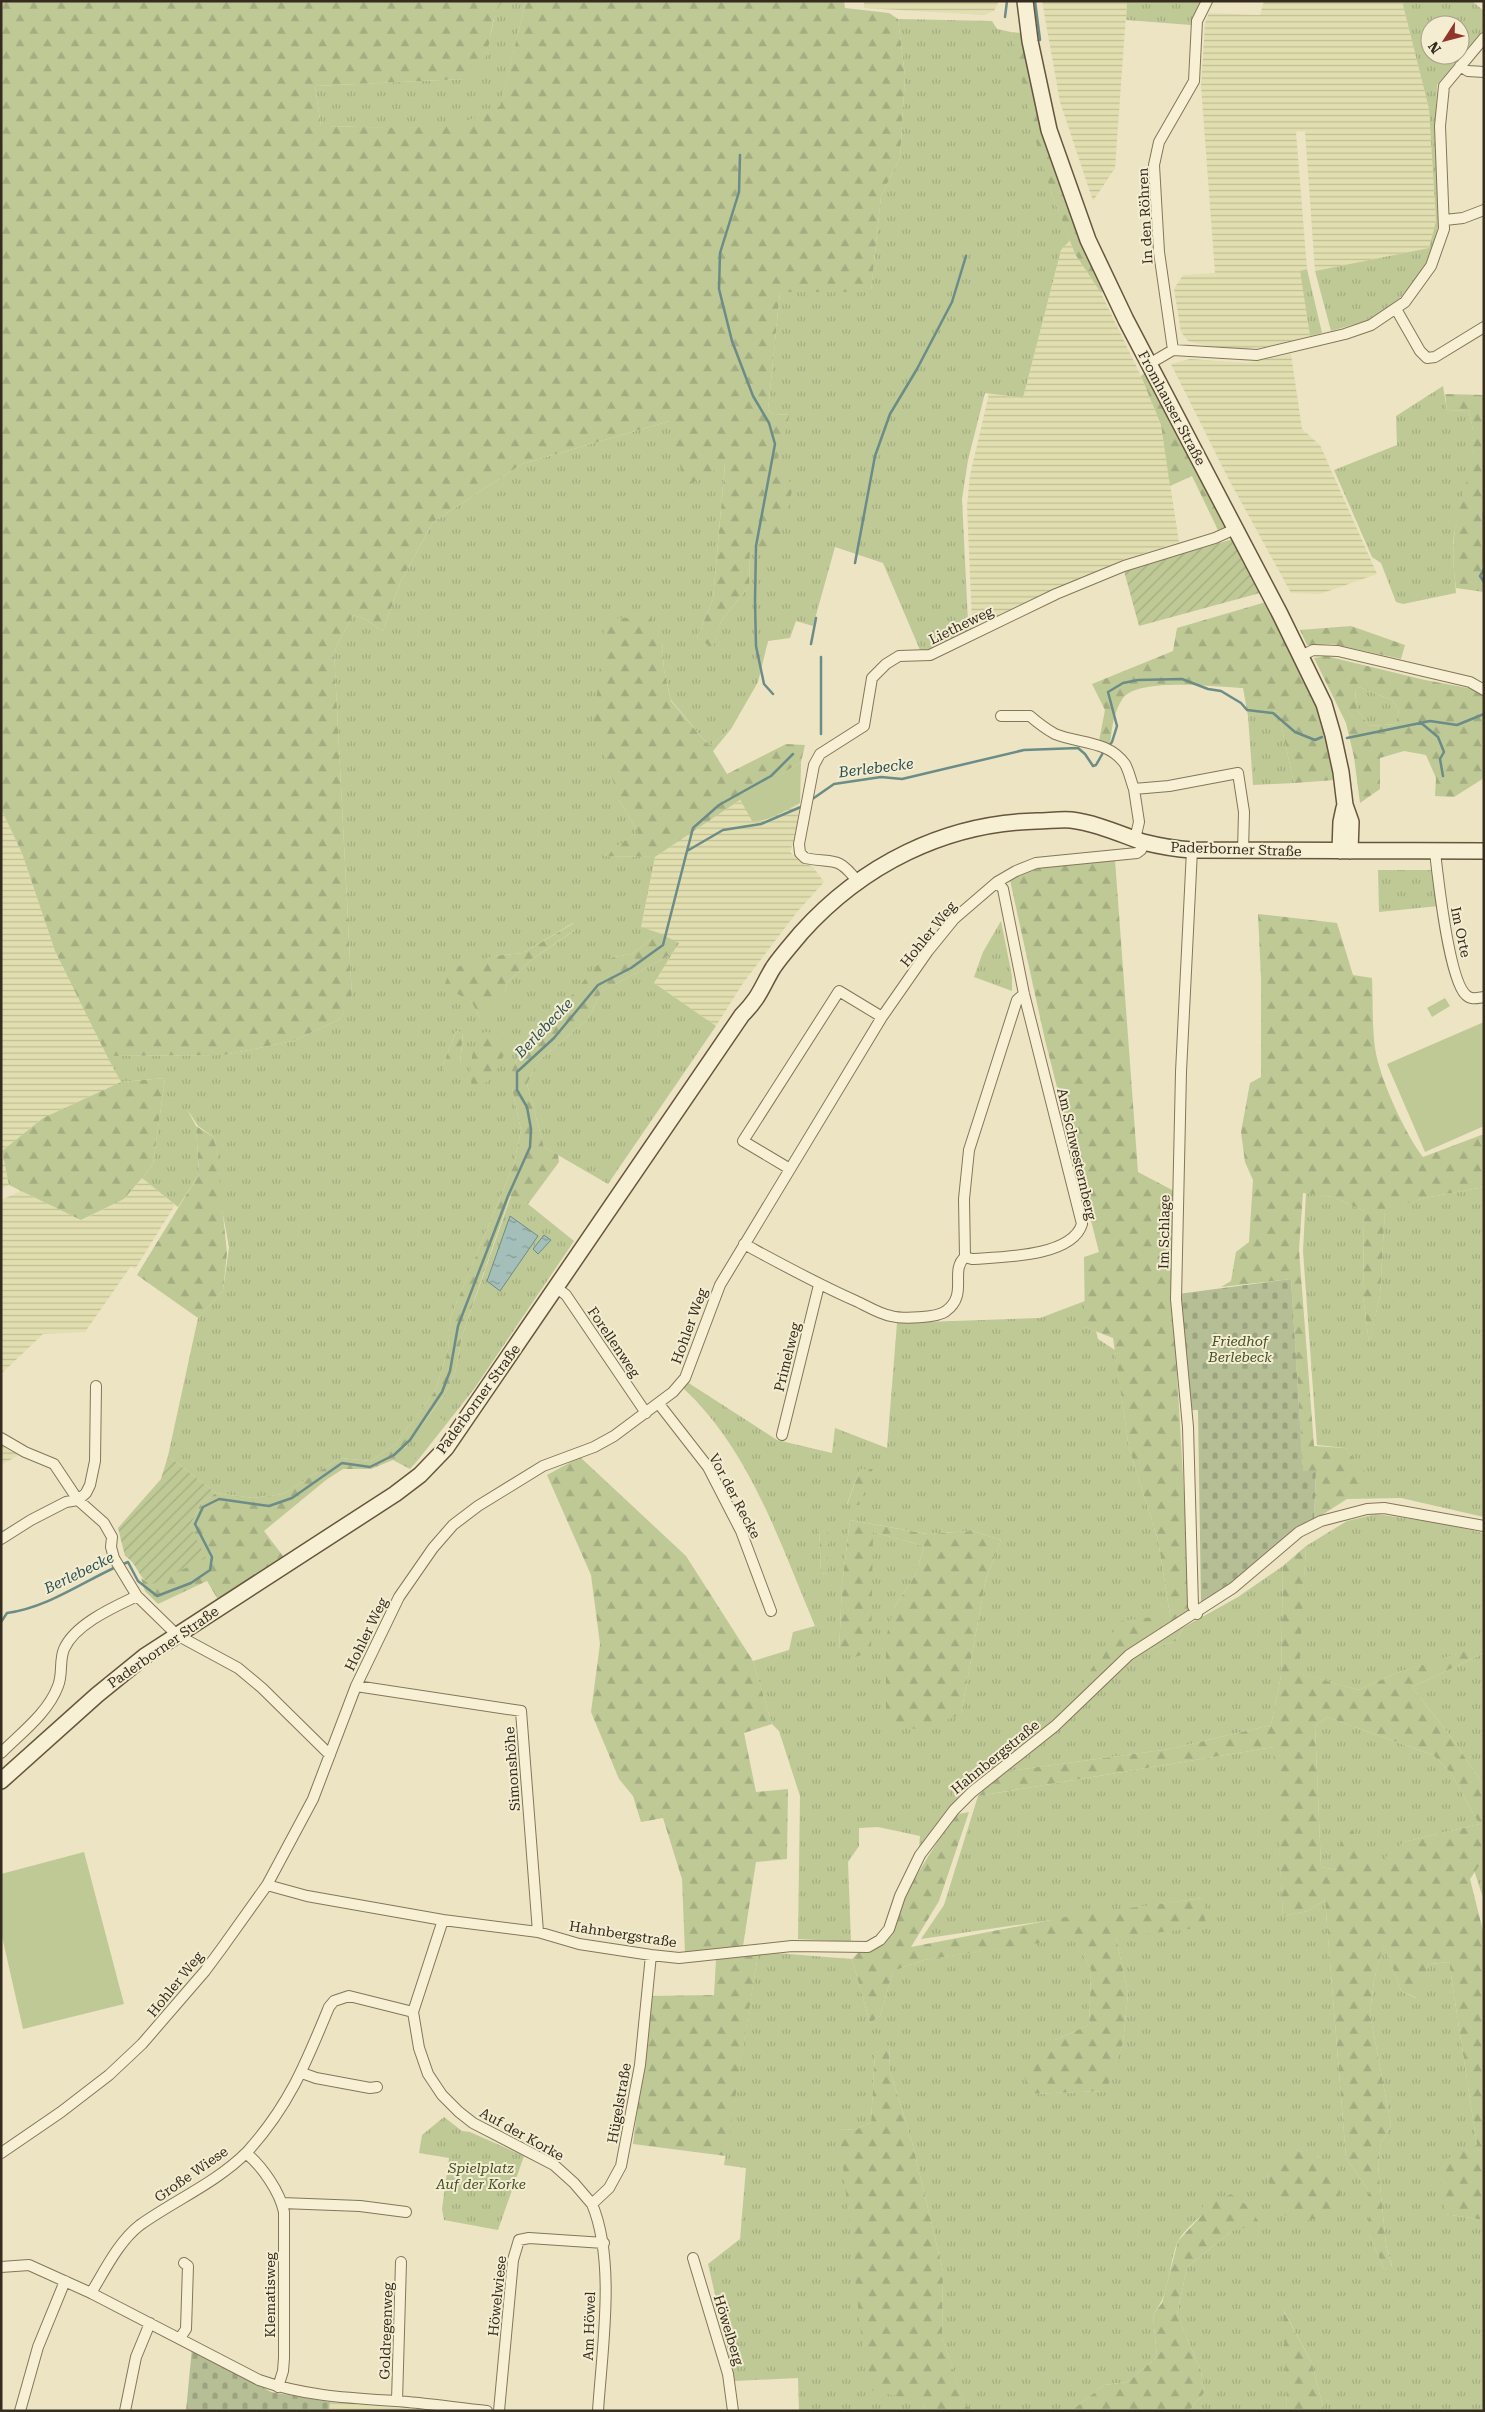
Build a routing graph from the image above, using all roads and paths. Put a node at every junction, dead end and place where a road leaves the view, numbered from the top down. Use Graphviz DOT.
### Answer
graph roads {
  1 [pos="1025,1"];
  2 [pos="1207,1"];
  3 [pos="1484,38"];
  4 [pos="1460,66"];
  5 [pos="1484,72"];
  6 [pos="1484,210"];
  7 [pos="1445,220"];
  8 [pos="1396,309"];
  9 [pos="1484,326"];
  10 [pos="1173,350"];
  11 [pos="1149,364"];
  12 [pos="1236,529"];
  13 [pos="1301,656"];
  14 [pos="1484,690"];
  15 [pos="1001,716"];
  16 [pos="1134,789"];
  17 [pos="1140,840"];
  18 [pos="1192,850"];
  19 [pos="1243,851"];
  20 [pos="1345,851"];
  21 [pos="1484,851"];
  22 [pos="1435,852"];
  23 [pos="857,881"];
  24 [pos="997,882"];
  25 [pos="1024,994"];
  26 [pos="1484,997"];
  27 [pos="882,1017"];
  28 [pos="790,1169"];
  29 [pos="744,1244"];
  30 [pos="965,1257"];
  31 [pos="819,1285"];
  32 [pos="556,1288"];
  33 [pos="96,1386"];
  34 [pos="659,1404"];
  35 [pos="646,1413"];
  36 [pos="782,1435"];
  37 [pos="1,1438"];
  38 [pos="78,1500"];
  39 [pos="1484,1526"];
  40 [pos="1,1540"];
  41 [pos="137,1596"];
  42 [pos="771,1611"];
  43 [pos="1197,1614"];
  44 [pos="177,1635"];
  45 [pos="356,1686"];
  46 [pos="1,1752"];
  47 [pos="330,1755"];
  48 [pos="1,1781"];
  49 [pos="267,1885"];
  50 [pos="443,1920"];
  51 [pos="538,1932"];
  52 [pos="651,1956"];
  53 [pos="413,2012"];
  54 [pos="302,2073"];
  55 [pos="377,2087"];
  56 [pos="1,2153"];
  57 [pos="246,2153"];
  58 [pos="282,2203"];
  59 [pos="592,2204"];
  60 [pos="406,2212"];
  61 [pos="604,2243"];
  62 [pos="693,2258"];
  63 [pos="401,2262"];
  64 [pos="184,2263"];
  65 [pos="1,2267"];
  66 [pos="65,2281"];
  67 [pos="91,2292"];
  68 [pos="150,2323"];
  69 [pos="180,2338"];
  70 [pos="278,2387"];
  71 [pos="397,2401"];
  72 [pos="20,2411"];
  73 [pos="125,2411"];
  74 [pos="487,2411"];
  75 [pos="499,2411"];
  76 [pos="598,2411"];
  77 [pos="733,2411"];
  1 -- 11 [label="main road, Fromhauser Straße"];
  2 -- 10 [label="street, In den Röhren"];
  3 -- 4 [label="street"];
  4 -- 5 [label="street"];
  4 -- 7 [label="street"];
  6 -- 7 [label="street"];
  7 -- 8 [label="street"];
  8 -- 9 [label="street"];
  8 -- 10 [label="street"];
  10 -- 11 [label="street"];
  11 -- 12 [label="main road, Fromhauser Straße"];
  12 -- 13 [label="main road, Fromhauser Straße"];
  12 -- 23 [label="street, Lietheweg"];
  13 -- 14 [label="street"];
  13 -- 20 [label="main road, Fromhauser Straße"];
  15 -- 16 [label="street"];
  16 -- 17 [label="street"];
  16 -- 19 [label="street"];
  17 -- 18 [label="main road, Paderborner Straße"];
  17 -- 23 [label="main road, Paderborner Straße"];
  17 -- 24 [label="street, Hohler Weg"];
  18 -- 19 [label="main road, Paderborner Straße"];
  18 -- 43 [label="street, Im Schlage"];
  19 -- 20 [label="main road, Paderborner Straße"];
  20 -- 22 [label="main road, Paderborner Straße"];
  21 -- 22 [label="main road, Paderborner Straße"];
  22 -- 26 [label="street, Im Orte"];
  23 -- 32 [label="main road, Paderborner Straße"];
  24 -- 25 [label="street, Am Schwesternberg"];
  24 -- 27 [label="street, Hohler Weg"];
  25 -- 30 [label="street"];
  25 -- 30 [label="street, Am Schwesternberg"];
  27 -- 28 [label="street, Hohler Weg"];
  27 -- 28 [label="street"];
  28 -- 29 [label="street, Hohler Weg"];
  29 -- 31 [label="street"];
  29 -- 34 [label="street, Hohler Weg"];
  30 -- 31 [label="street"];
  31 -- 36 [label="street, Primelweg"];
  32 -- 35 [label="street, Forellenweg"];
  32 -- 44 [label="main road, Paderborner Straße"];
  33 -- 38 [label="street"];
  34 -- 35 [label="street, Hohler Weg"];
  34 -- 42 [label="street, Vor der Recke"];
  35 -- 45 [label="street, Hohler Weg"];
  37 -- 38 [label="street"];
  38 -- 40 [label="street"];
  38 -- 41 [label="street"];
  39 -- 43 [label="street, Hahnbergstraße"];
  41 -- 44 [label="street"];
  41 -- 46 [label="street"];
  43 -- 52 [label="street, Hahnbergstraße"];
  44 -- 47 [label="street"];
  44 -- 48 [label="main road, Paderborner Straße"];
  45 -- 47 [label="street, Hohler Weg"];
  45 -- 51 [label="street, Simonshöhe"];
  47 -- 49 [label="street, Hohler Weg"];
  49 -- 50 [label="street, Hahnbergstraße"];
  49 -- 56 [label="street, Hohler Weg"];
  50 -- 51 [label="street, Hahnbergstraße"];
  50 -- 53 [label="street, Auf der Korke"];
  51 -- 52 [label="street, Hahnbergstraße"];
  52 -- 59 [label="street, Hügelstraße"];
  53 -- 54 [label="street, Große Wiese"];
  53 -- 59 [label="street, Auf der Korke"];
  54 -- 55 [label="street"];
  54 -- 57 [label="street, Große Wiese"];
  57 -- 58 [label="street, Klematisweg"];
  57 -- 67 [label="street, Große Wiese"];
  58 -- 60 [label="street"];
  58 -- 70 [label="street, Klematisweg"];
  59 -- 61 [label="street"];
  61 -- 75 [label="street, Höwelwiese"];
  61 -- 76 [label="street, Am Höwel"];
  62 -- 77 [label="street, Höwelberg"];
  63 -- 71 [label="street, Goldregenweg"];
  64 -- 69 [label="street"];
  65 -- 66 [label="street"];
  66 -- 67 [label="street"];
  66 -- 72 [label="street"];
  67 -- 68 [label="street"];
  68 -- 69 [label="street"];
  68 -- 73 [label="street"];
  69 -- 70 [label="street"];
  70 -- 71 [label="street"];
  71 -- 74 [label="street"];
}
